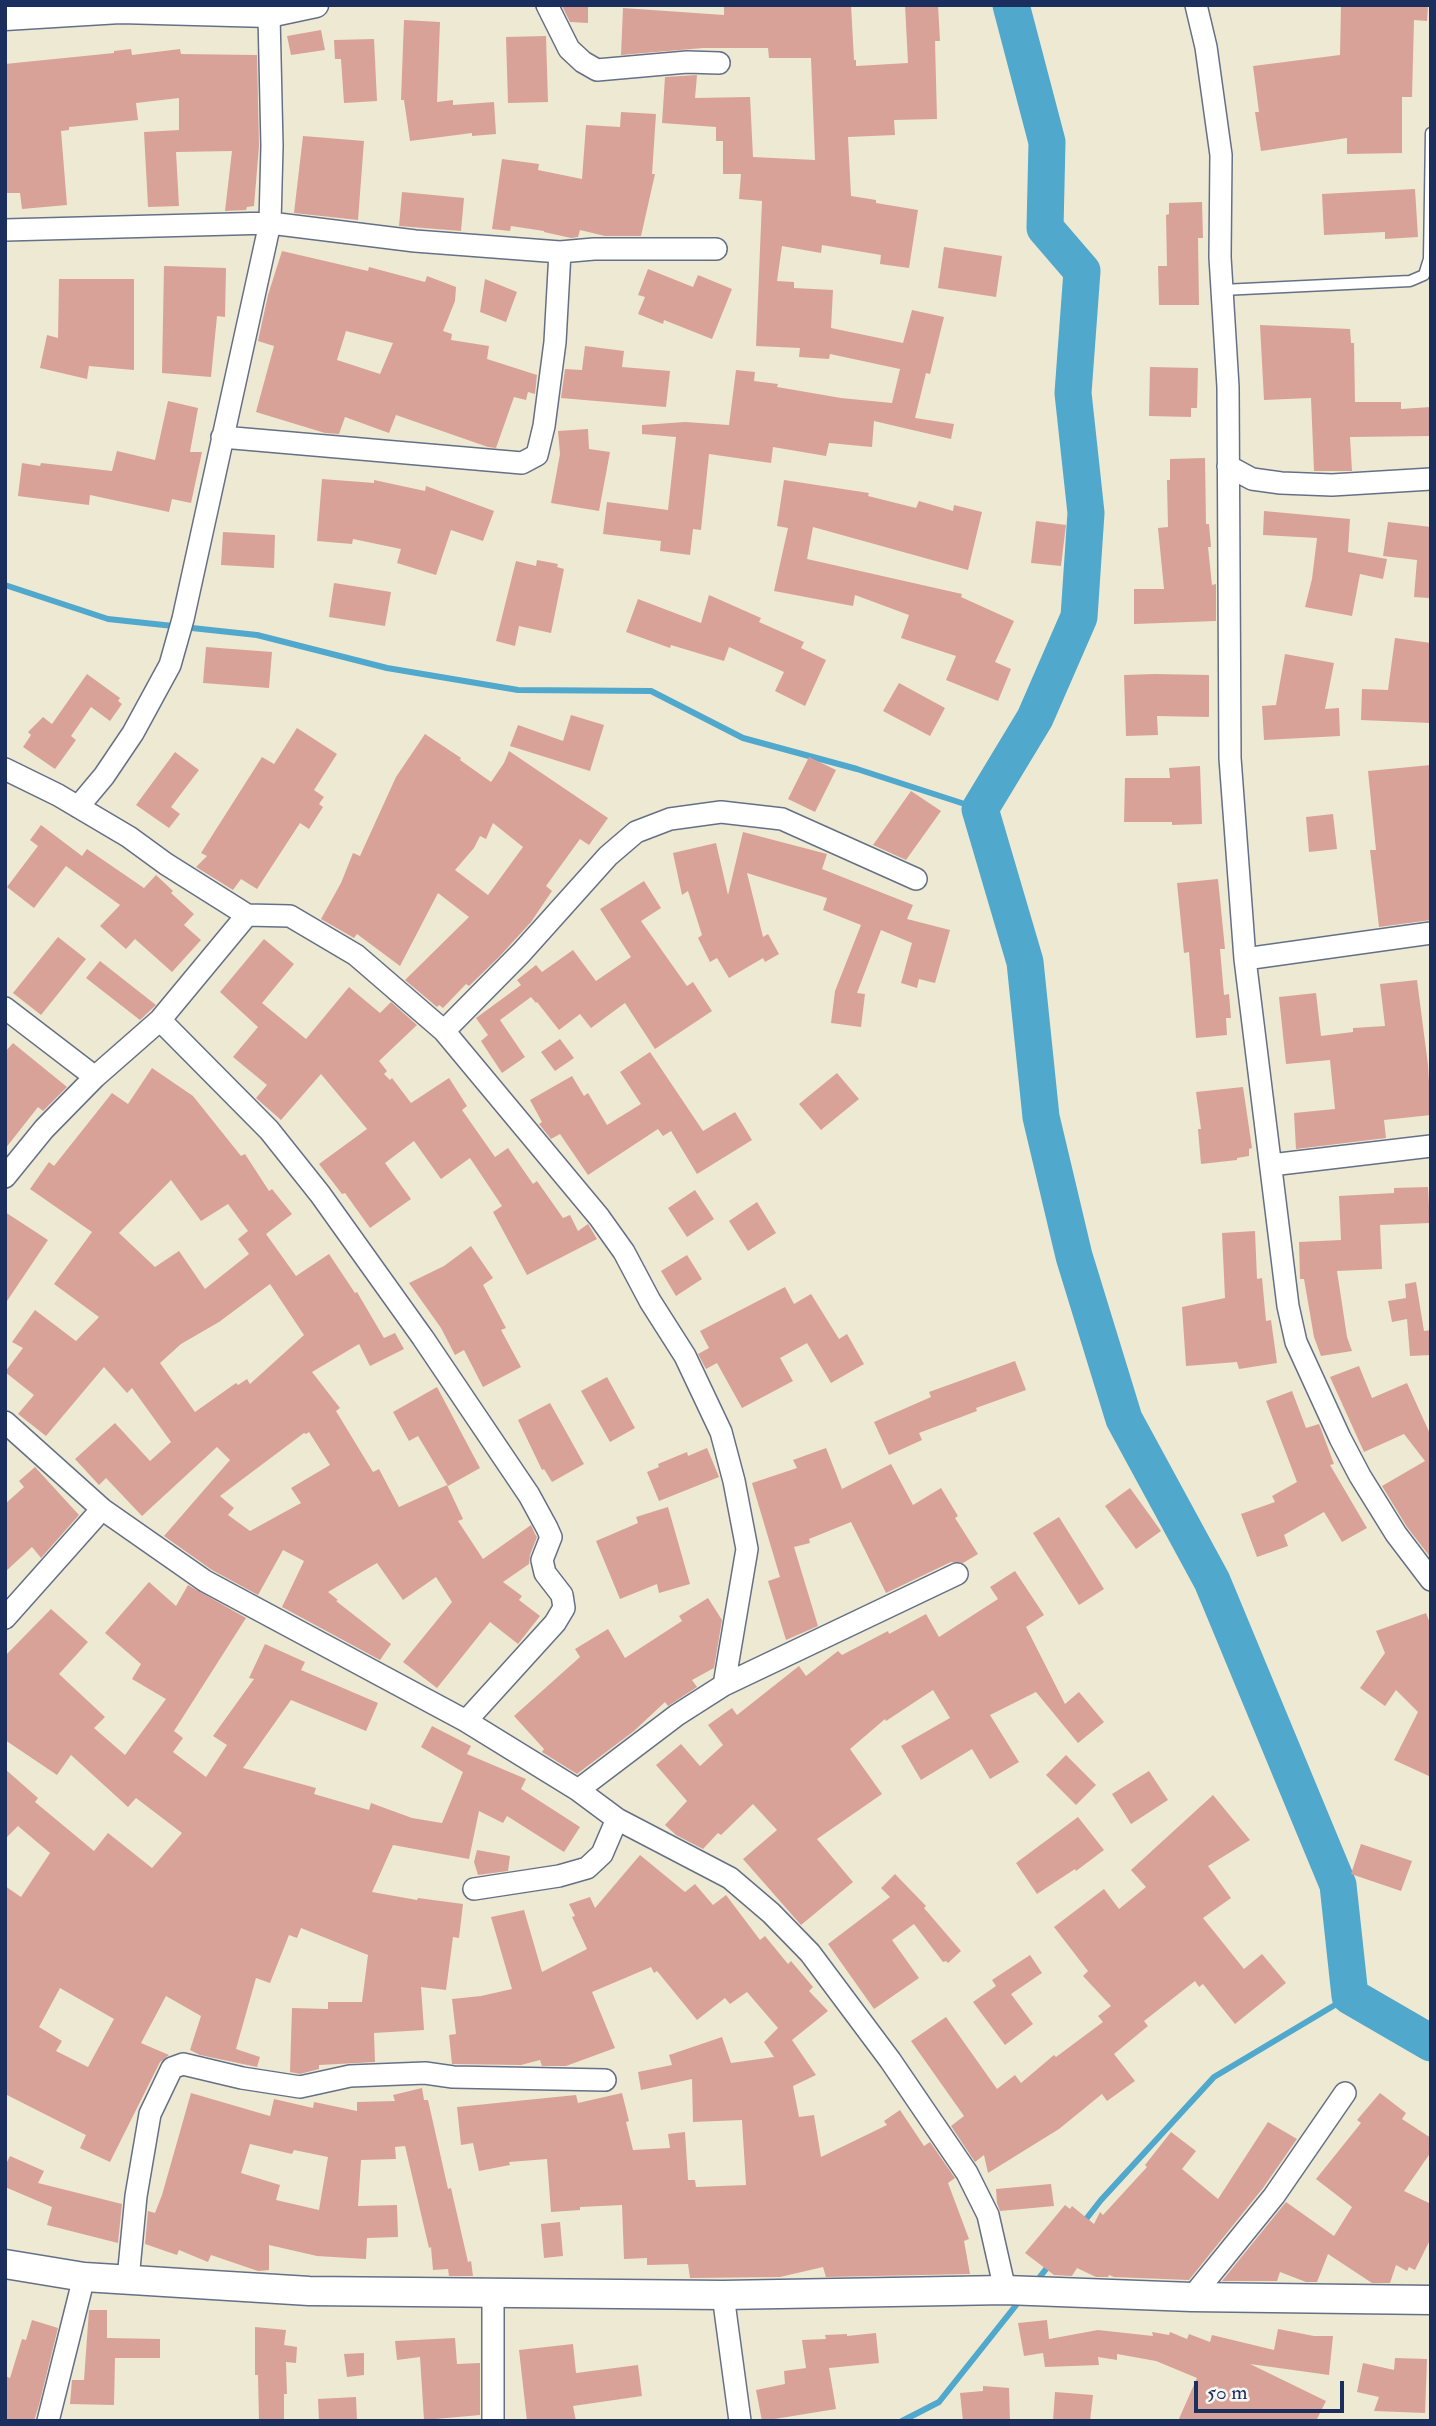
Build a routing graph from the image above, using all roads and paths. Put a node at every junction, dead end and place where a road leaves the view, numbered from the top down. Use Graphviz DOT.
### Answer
graph roads {
  1 [pos="316,5"];
  2 [pos="547,5"];
  3 [pos="1196,5"];
  4 [pos="122,8"];
  5 [pos="269,15"];
  6 [pos="5,18"];
  7 [pos="719,63"];
  8 [pos="1431,133"];
  9 [pos="270,223"];
  10 [pos="5,230"];
  11 [pos="716,249"];
  12 [pos="560,252"];
  13 [pos="1222,290"];
  14 [pos="222,437"];
  15 [pos="1228,466"];
  16 [pos="1431,479"];
  17 [pos="5,769"];
  18 [pos="78,807"];
  19 [pos="916,880"];
  20 [pos="247,915"];
  21 [pos="1431,933"];
  22 [pos="1245,959"];
  23 [pos="5,1008"];
  24 [pos="160,1020"];
  25 [pos="444,1031"];
  26 [pos="95,1077"];
  27 [pos="1431,1146"];
  28 [pos="1271,1165"];
  29 [pos="5,1177"];
  30 [pos="5,1422"];
  31 [pos="102,1508"];
  32 [pos="957,1574"];
  33 [pos="1431,1580"];
  34 [pos="5,1618"];
  35 [pos="724,1685"];
  36 [pos="466,1721"];
  37 [pos="578,1790"];
  38 [pos="617,1819"];
  39 [pos="474,1889"];
  40 [pos="605,2080"];
  41 [pos="1345,2093"];
  42 [pos="5,2264"];
  43 [pos="84,2277"];
  44 [pos="128,2280"];
  45 [pos="1021,2291"];
  46 [pos="493,2292"];
  47 [pos="723,2295"];
  48 [pos="1192,2297"];
  49 [pos="1431,2300"];
  50 [pos="48,2421"];
  51 [pos="493,2421"];
  52 [pos="740,2421"];
  1 -- 5 [label="street"];
  2 -- 7 [label="street"];
  3 -- 13 [label="street"];
  4 -- 5 [label="street"];
  4 -- 6 [label="street"];
  5 -- 9 [label="street"];
  8 -- 13 [label="lane"];
  9 -- 10 [label="street"];
  9 -- 12 [label="street"];
  9 -- 14 [label="street"];
  11 -- 12 [label="street"];
  12 -- 14 [label="street"];
  13 -- 15 [label="street"];
  14 -- 18 [label="street"];
  15 -- 16 [label="street"];
  15 -- 22 [label="street"];
  17 -- 18 [label="street"];
  18 -- 20 [label="street"];
  19 -- 25 [label="street"];
  20 -- 24 [label="street"];
  20 -- 25 [label="street"];
  21 -- 22 [label="street"];
  22 -- 28 [label="street"];
  23 -- 26 [label="street"];
  24 -- 26 [label="street"];
  24 -- 36 [label="street"];
  25 -- 35 [label="street"];
  26 -- 29 [label="street"];
  27 -- 28 [label="street"];
  28 -- 33 [label="street"];
  30 -- 31 [label="street"];
  31 -- 34 [label="street"];
  31 -- 36 [label="street"];
  32 -- 35 [label="street"];
  35 -- 37 [label="street"];
  36 -- 37 [label="street"];
  37 -- 38 [label="street"];
  38 -- 39 [label="street"];
  38 -- 45 [label="street"];
  40 -- 44 [label="street"];
  41 -- 48 [label="street"];
  42 -- 43 [label="main road"];
  43 -- 44 [label="main road"];
  43 -- 50 [label="street"];
  44 -- 46 [label="main road"];
  45 -- 47 [label="main road"];
  45 -- 48 [label="main road"];
  46 -- 47 [label="main road"];
  46 -- 51 [label="street"];
  47 -- 52 [label="street"];
  48 -- 49 [label="main road"];
}
